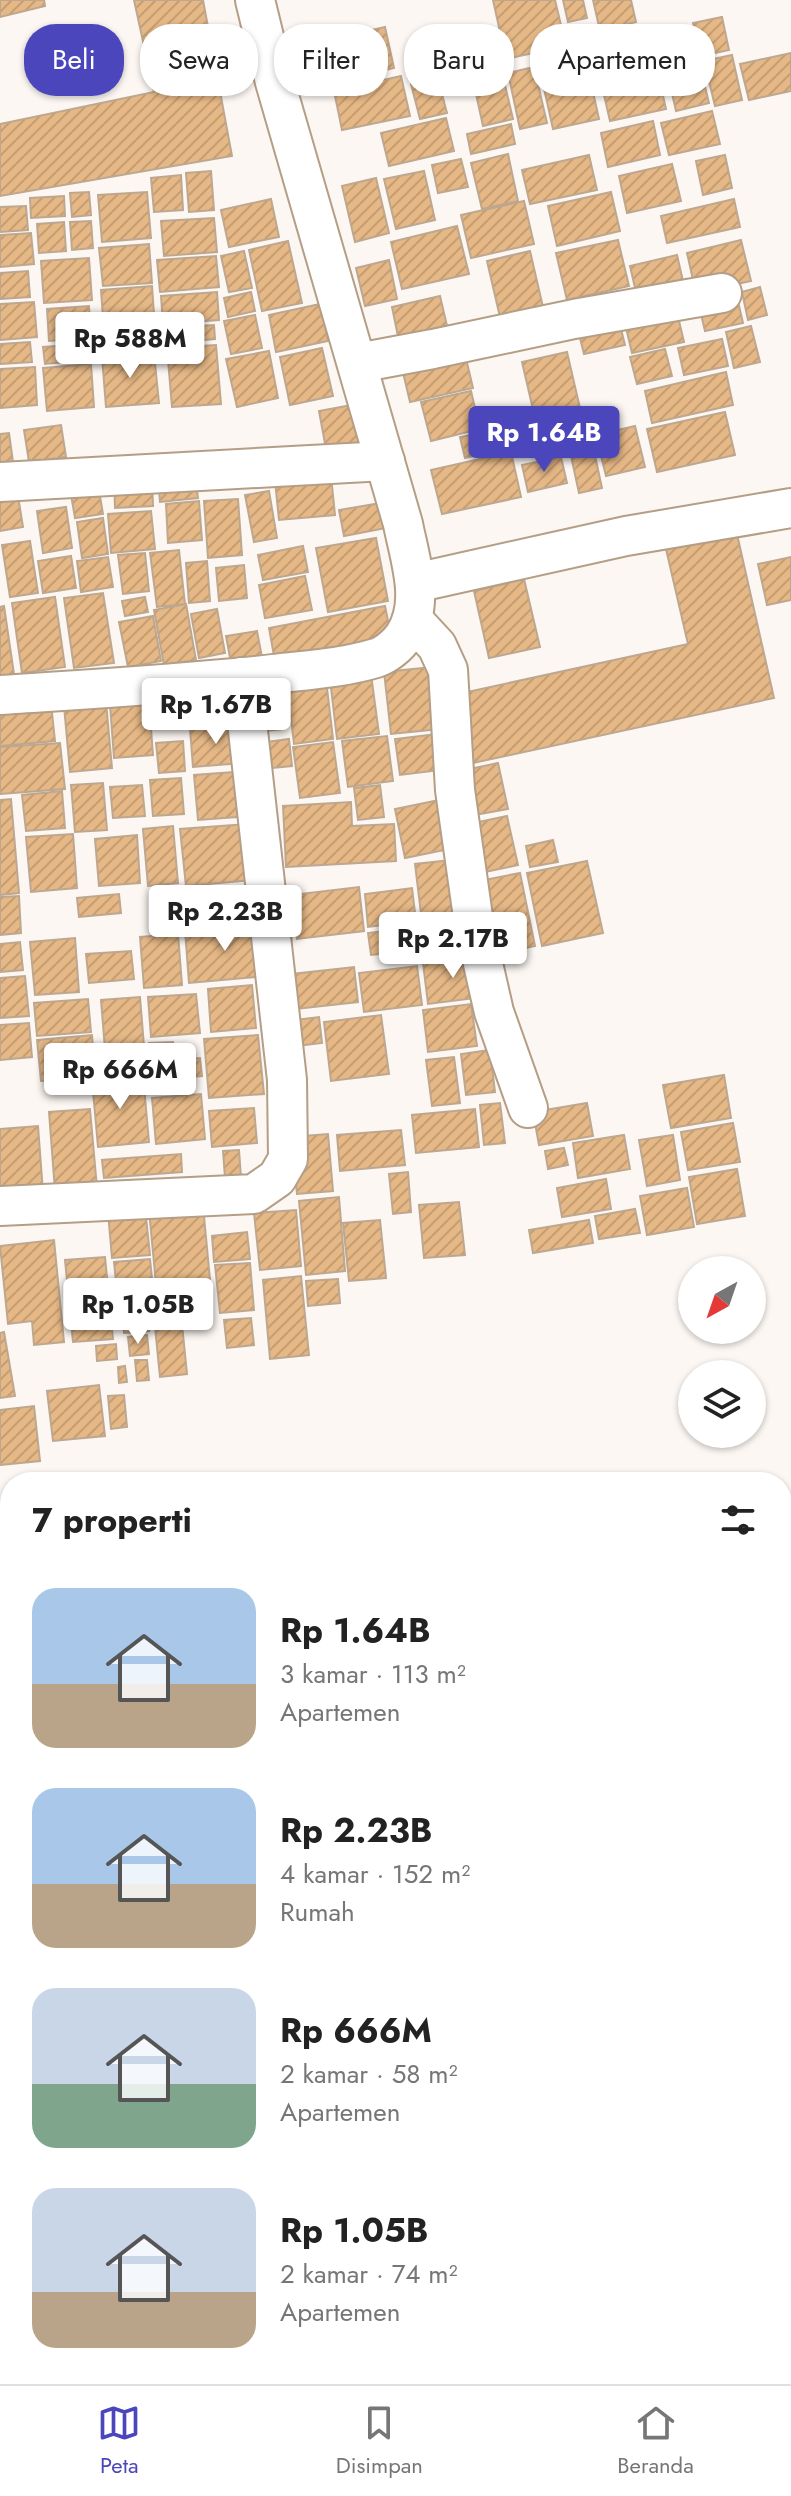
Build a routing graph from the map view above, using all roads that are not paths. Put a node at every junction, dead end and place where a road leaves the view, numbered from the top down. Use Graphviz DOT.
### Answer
graph roads {
  1 [pos="255,0"];
  2 [pos="722,293"];
  3 [pos="358,363"];
  4 [pos="385,461"];
  5 [pos="0,482"];
  6 [pos="791,508"];
  7 [pos="414,601"];
  8 [pos="242,677"];
  9 [pos="0,695"];
  10 [pos="528,1108"];
  11 [pos="0,1206"];
  1 -- 3 [label="street"];
  2 -- 3 [label="street"];
  3 -- 4 [label="street"];
  4 -- 5 [label="street"];
  4 -- 7 [label="street"];
  6 -- 7 [label="street"];
  7 -- 8 [label="street"];
  7 -- 10 [label="street"];
  8 -- 9 [label="street"];
  8 -- 11 [label="street"];
}
